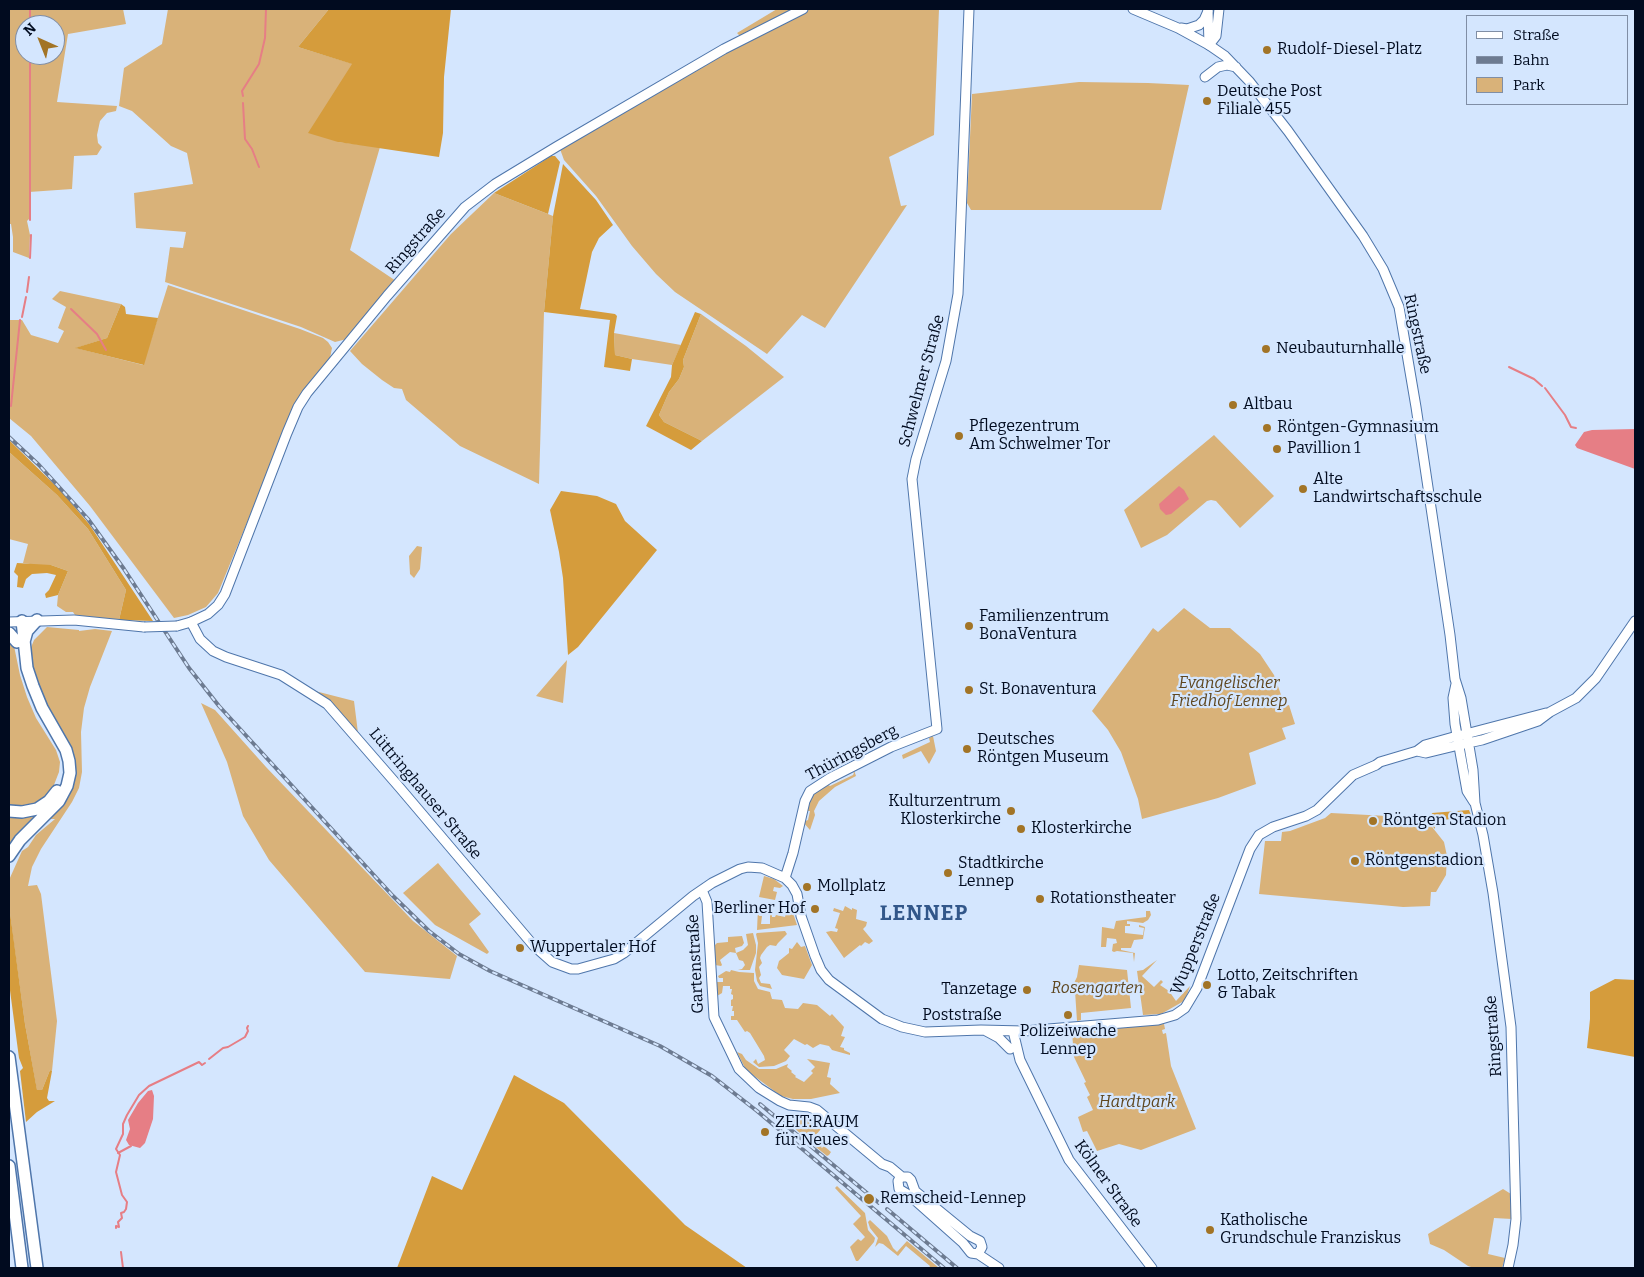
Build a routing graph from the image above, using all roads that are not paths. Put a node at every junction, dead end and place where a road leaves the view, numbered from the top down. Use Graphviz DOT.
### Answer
graph roads {
  1 [pos="802,9"];
  2 [pos="969,9"];
  3 [pos="1133,9"];
  4 [pos="1219,9"];
  5 [pos="1208,10"];
  6 [pos="1178,28"];
  7 [pos="1209,45"];
  8 [pos="1237,67"];
  9 [pos="1205,77"];
  10 [pos="37,620"];
  11 [pos="15,621"];
  12 [pos="1635,621"];
  13 [pos="191,622"];
  14 [pos="9,633"];
  15 [pos="21,643"];
  16 [pos="1456,684"];
  17 [pos="937,729"];
  18 [pos="1468,738"];
  19 [pos="1458,741"];
  20 [pos="1475,803"];
  21 [pos="9,811"];
  22 [pos="9,856"];
  23 [pos="785,878"];
  24 [pos="702,890"];
  25 [pos="981,1030"];
  26 [pos="1010,1031"];
  27 [pos="1010,1049"];
  28 [pos="9,1057"];
  29 [pos="1020,1060"];
  30 [pos="9,1166"];
  31 [pos="900,1179"];
  32 [pos="980,1252"];
  33 [pos="998,1267"];
  34 [pos="22,1268"];
  35 [pos="37,1268"];
  36 [pos="1152,1268"];
  37 [pos="1508,1268"];
  1 -- 13 [label="street, Ringstraße"];
  2 -- 17 [label="street, Schwelmer Straße"];
  3 -- 6 [label="street, Ringstraße"];
  4 -- 7 [label="street"];
  5 -- 6 [label="street"];
  5 -- 7 [label="street"];
  6 -- 7 [label="street, Ringstraße"];
  7 -- 8 [label="street, Ringstraße"];
  8 -- 9 [label="street"];
  8 -- 16 [label="street, Ringstraße"];
  10 -- 11 [label="street"];
  10 -- 13 [label="street, bridge"];
  10 -- 15 [label="highway"];
  11 -- 15 [label="highway"];
  12 -- 18 [label="street, Wupperstraße"];
  13 -- 24 [label="street, Lüttringhauser Straße"];
  14 -- 15 [label="highway"];
  15 -- 21 [label="highway"];
  15 -- 22 [label="highway"];
  16 -- 18 [label="street, Ringstraße"];
  16 -- 19 [label="street, Ringstraße"];
  17 -- 23 [label="street, Thüringsberg"];
  18 -- 19 [label="street, Wupperstraße"];
  18 -- 20 [label="street, Ringstraße"];
  19 -- 20 [label="street, Ringstraße"];
  19 -- 26 [label="street, Wupperstraße"];
  20 -- 37 [label="street, Ringstraße"];
  23 -- 24 [label="street, Lüttringhauser Straße"];
  23 -- 25 [label="street, Poststraße"];
  24 -- 31 [label="street, Gartenstraße"];
  25 -- 26 [label="street, Poststraße"];
  25 -- 27 [label="street, Kölner Straße"];
  26 -- 27 [label="street"];
  26 -- 29 [label="street, Kölner Straße"];
  27 -- 29 [label="street, Kölner Straße"];
  28 -- 35 [label="highway"];
  29 -- 36 [label="street, Kölner Straße"];
  30 -- 34 [label="highway"];
  31 -- 32 [label="street"];
  31 -- 32 [label="street"];
  32 -- 33 [label="street"];
}
